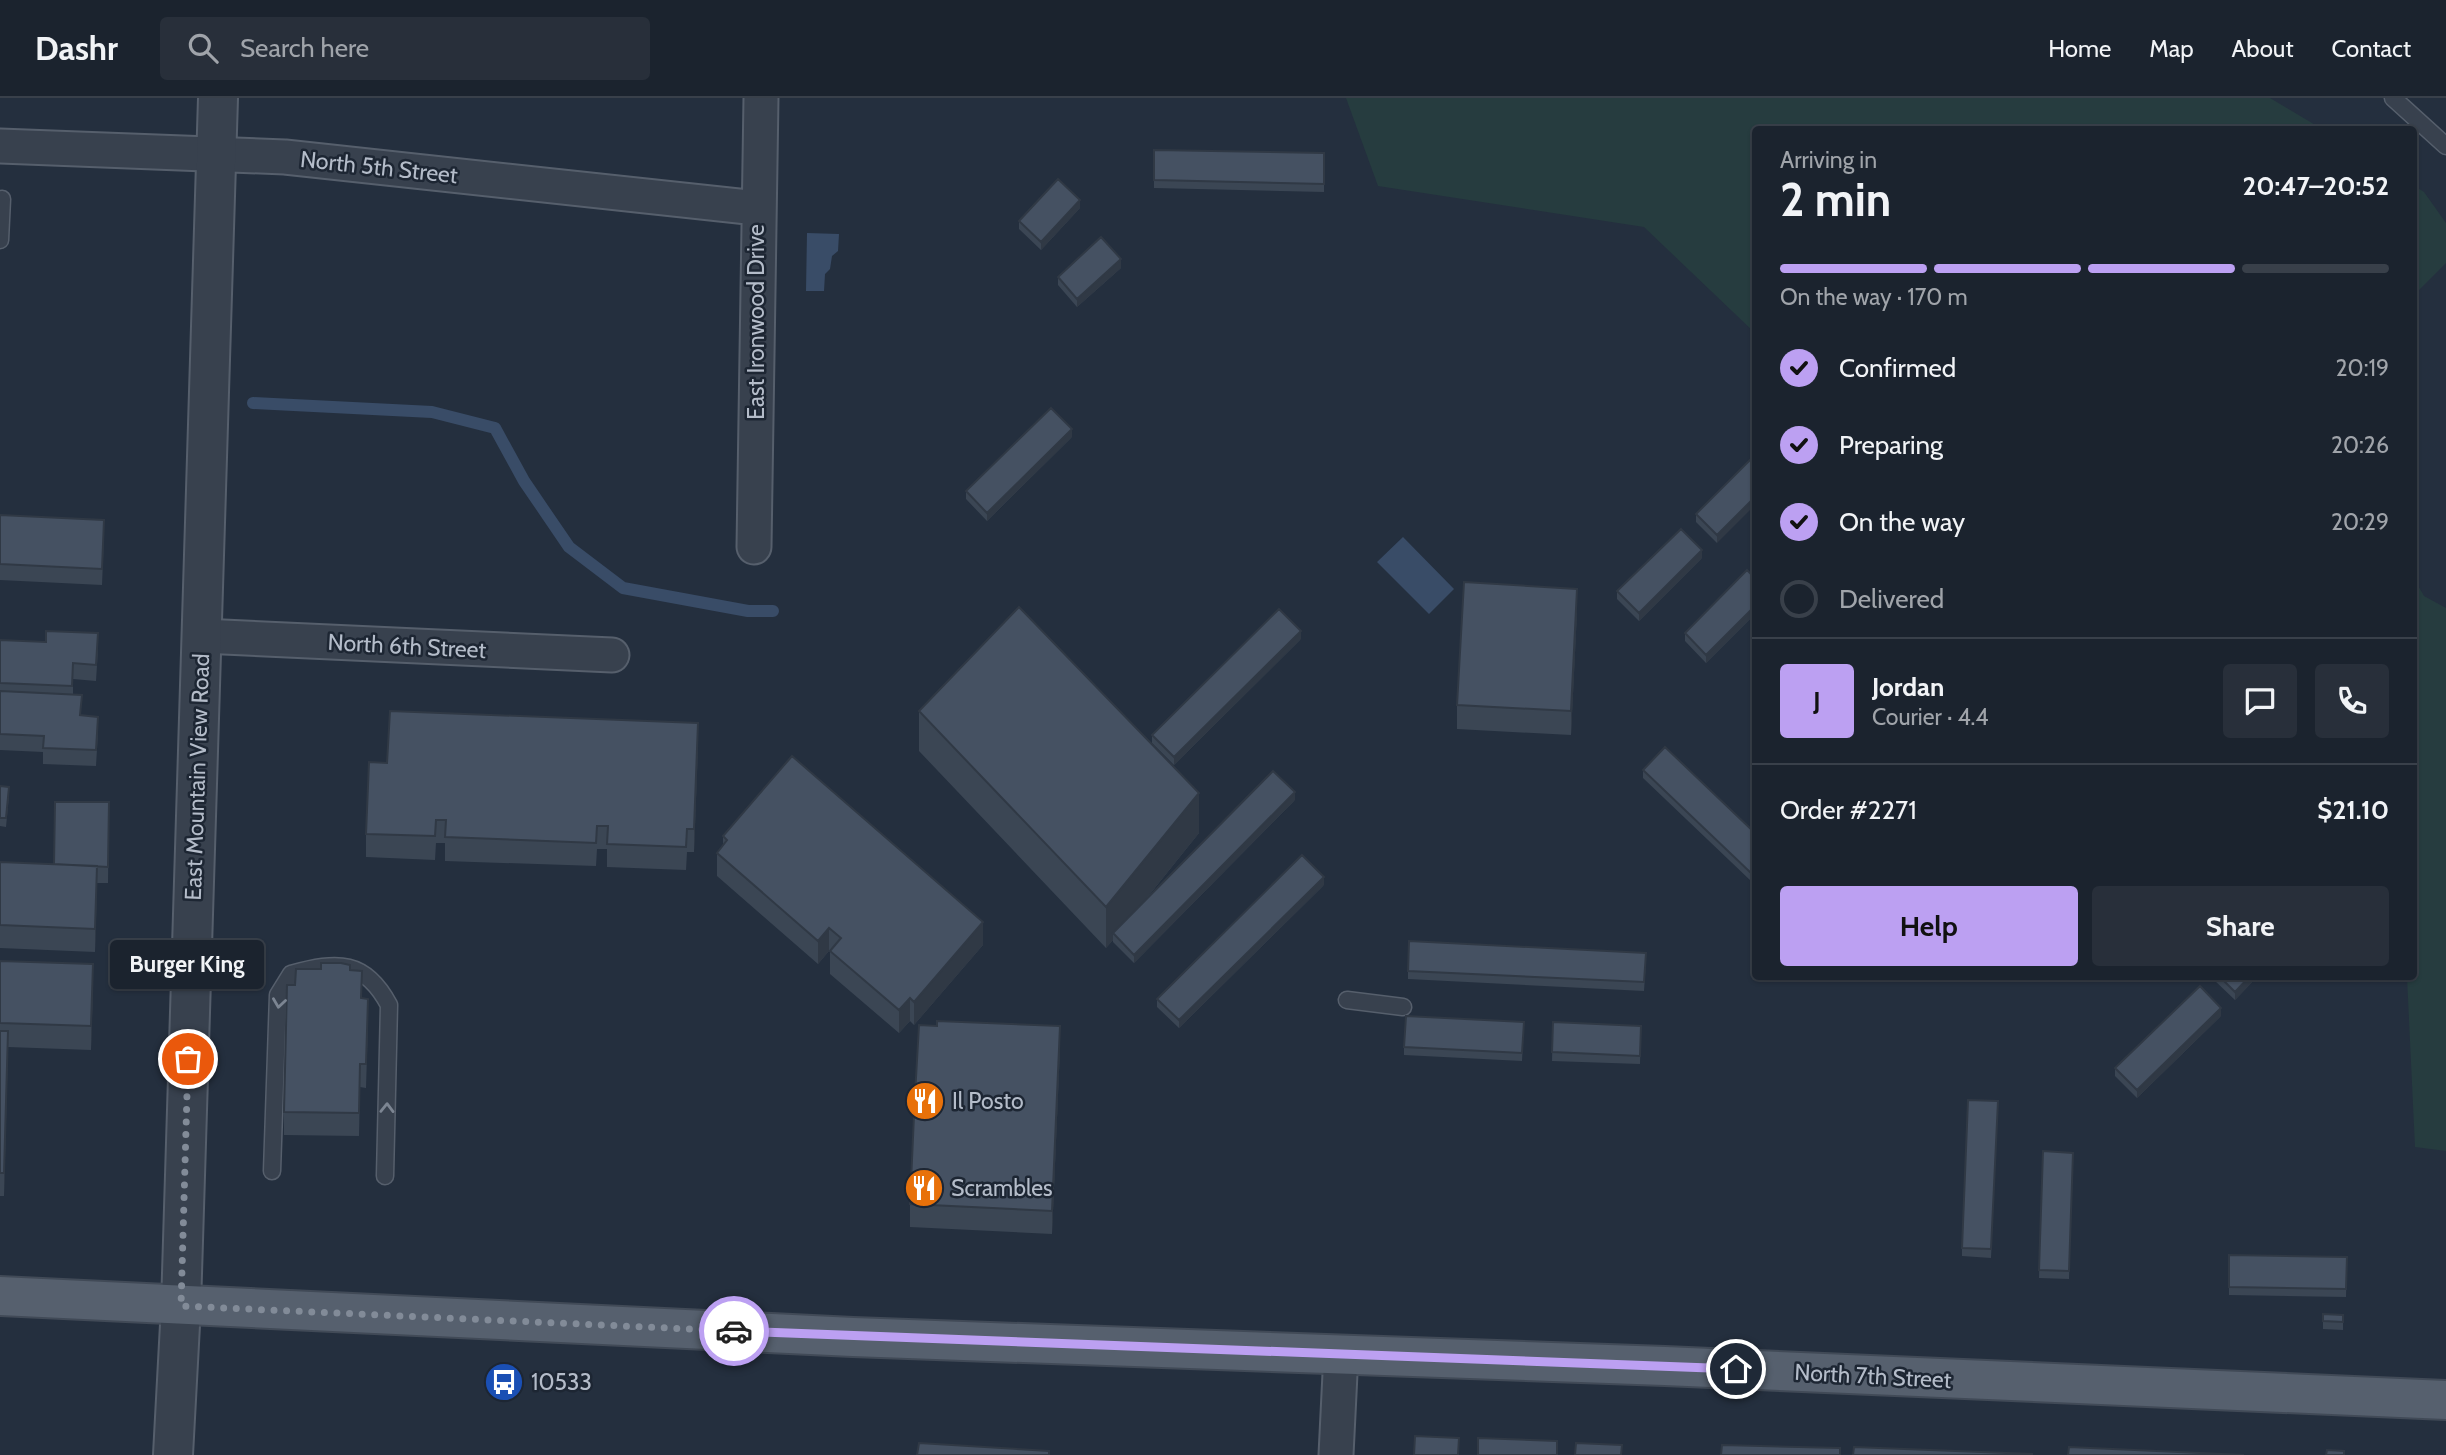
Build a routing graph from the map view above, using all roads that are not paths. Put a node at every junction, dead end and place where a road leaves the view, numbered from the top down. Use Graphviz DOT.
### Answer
graph roads {
  1 [pos="218,98"];
  2 [pos="761,98"];
  3 [pos="2393,98"];
  4 [pos="0,146"];
  5 [pos="2446,146"];
  6 [pos="217,155"];
  7 [pos="2,199"];
  8 [pos="757,208"];
  9 [pos="0,240"];
  10 [pos="754,547"];
  11 [pos="202,636"];
  12 [pos="612,655"];
  13 [pos="1348,1000"];
  14 [pos="1403,1007"];
  15 [pos="272,1171"];
  16 [pos="385,1176"];
  17 [pos="0,1296"];
  18 [pos="181,1306"];
  19 [pos="1341,1353"];
  20 [pos="2446,1400"];
  21 [pos="173,1455"];
  22 [pos="1336,1455"];
  1 -- 6 [label="street, East Mountain View Road"];
  2 -- 8 [label="street, East Ironwood Drive"];
  3 -- 5 [label="lane"];
  4 -- 6 [label="street, North 5th Street"];
  6 -- 8 [label="street, North 5th Street"];
  6 -- 11 [label="street, East Mountain View Road"];
  7 -- 9 [label="lane"];
  8 -- 10 [label="street, East Ironwood Drive"];
  11 -- 12 [label="street, North 6th Street"];
  11 -- 18 [label="street, East Mountain View Road"];
  13 -- 14 [label="lane"];
  16 -- 15 [label="lane, one-way"];
  17 -- 18 [label="main road, North 7th Street"];
  18 -- 19 [label="main road, North 7th Street"];
  18 -- 21 [label="street, East Mountain View Road"];
  19 -- 20 [label="main road, North 7th Street"];
  19 -- 22 [label="street"];
}
